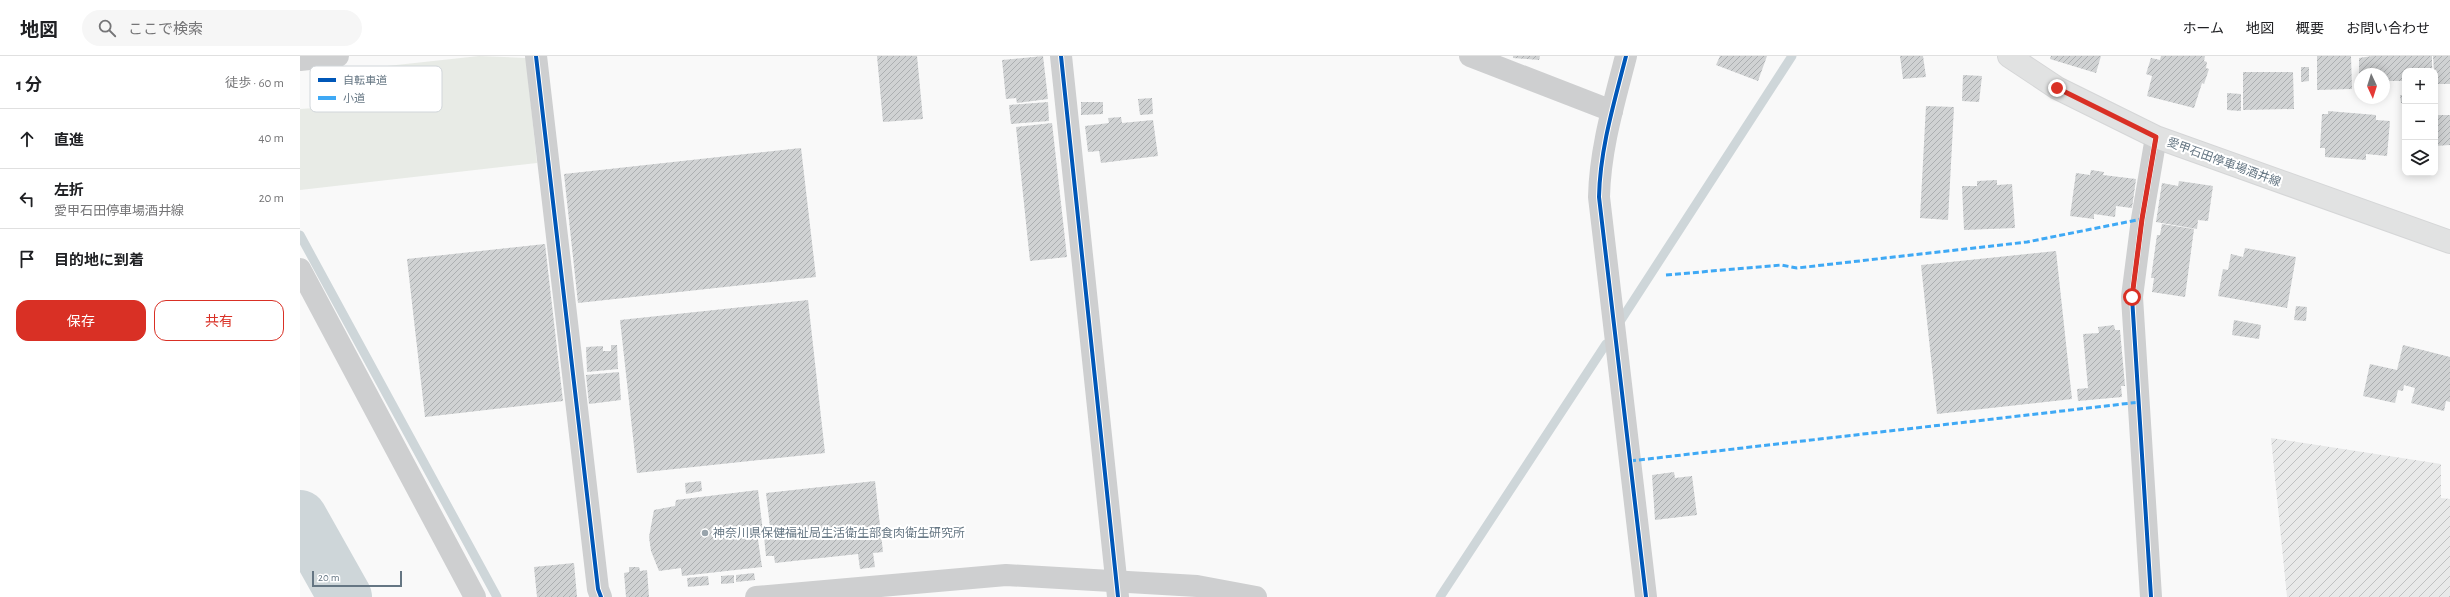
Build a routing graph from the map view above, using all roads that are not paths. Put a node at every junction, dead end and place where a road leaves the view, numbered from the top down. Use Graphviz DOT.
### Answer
graph roads {
  1 [pos="338,56"];
  2 [pos="536,56"];
  3 [pos="1061,56"];
  4 [pos="1470,56"];
  5 [pos="1626,56"];
  6 [pos="2009,56"];
  7 [pos="300,60"];
  8 [pos="1612,111"];
  9 [pos="2156,137"];
  10 [pos="2450,242"];
  11 [pos="300,269"];
  12 [pos="1117,589"];
  13 [pos="475,597"];
  14 [pos="601,597"];
  15 [pos="756,597"];
  16 [pos="1256,597"];
  17 [pos="1646,597"];
  18 [pos="2152,597"];
  1 -- 7 [label="street"];
  2 -- 14 [label="street"];
  3 -- 12 [label="street"];
  4 -- 8 [label="street"];
  5 -- 8 [label="street"];
  6 -- 9 [label="main road, 愛甲石田停車場酒井線"];
  8 -- 17 [label="street"];
  9 -- 10 [label="main road, 愛甲石田停車場酒井線"];
  9 -- 18 [label="street"];
  11 -- 13 [label="street"];
  12 -- 15 [label="street"];
  12 -- 16 [label="street"];
}
